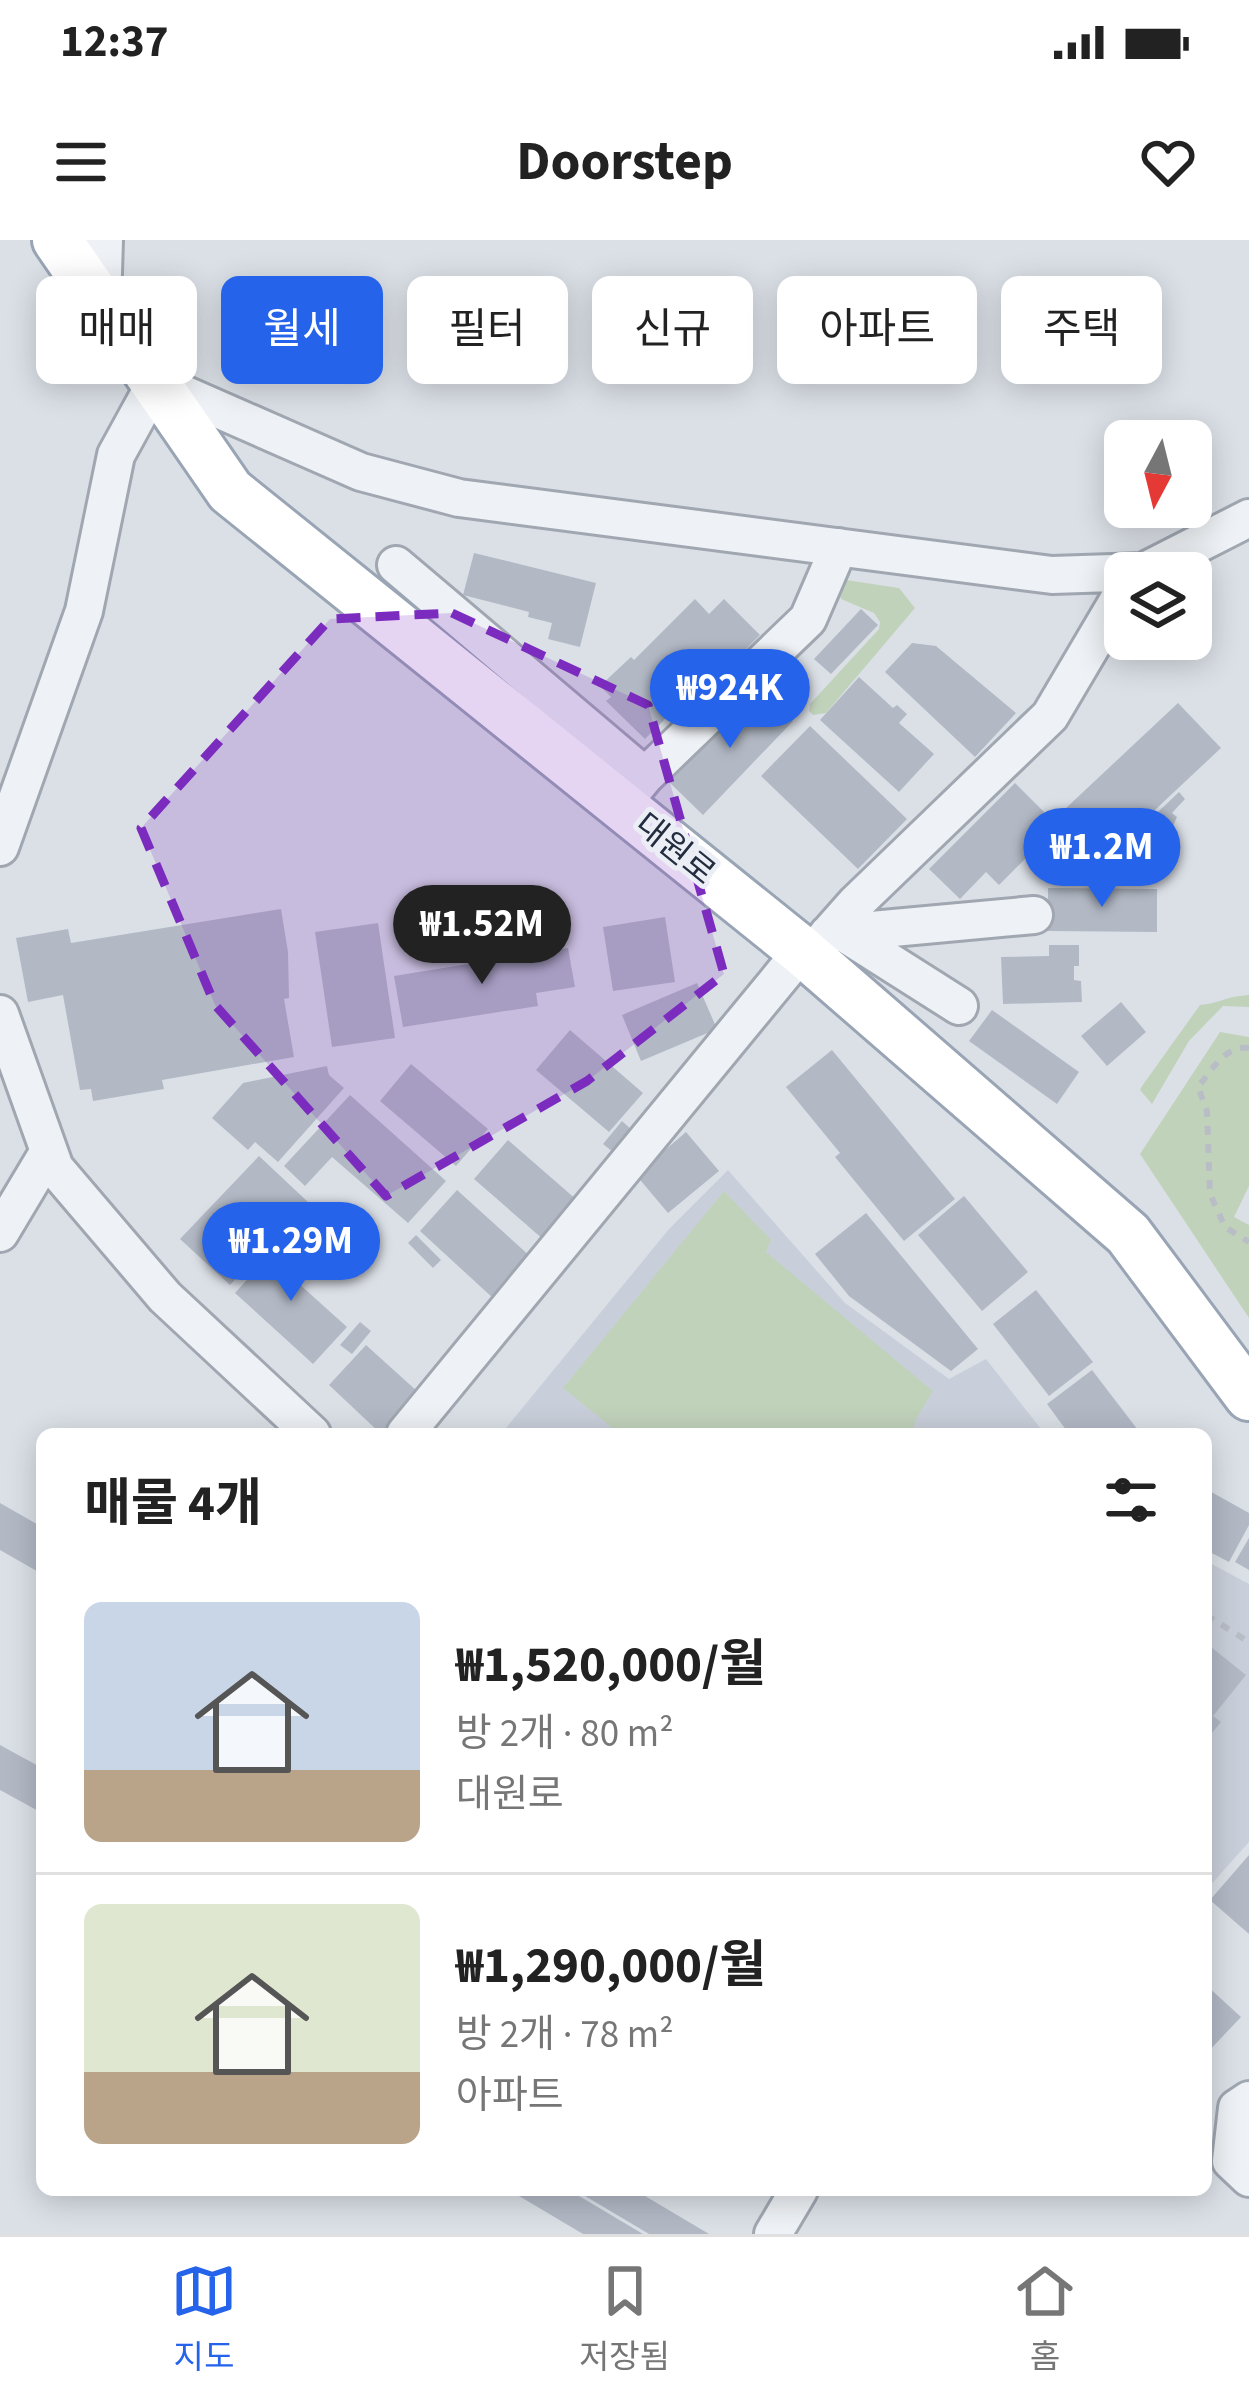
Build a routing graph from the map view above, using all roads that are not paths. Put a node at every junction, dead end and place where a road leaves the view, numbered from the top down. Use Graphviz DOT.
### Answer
graph roads {
  1 [pos="57,240"];
  2 [pos="104,240"];
  3 [pos="82,276"];
  4 [pos="103,276"];
  5 [pos="155,384"];
  6 [pos="157,384"];
  7 [pos="161,384"];
  8 [pos="1249,518"];
  9 [pos="839,547"];
  10 [pos="1182,552"];
  11 [pos="396,565"];
  12 [pos="1104,574"];
  13 [pos="1104,624"];
  14 [pos="633,791"];
  15 [pos="0,847"];
  16 [pos="1034,916"];
  17 [pos="820,944"];
  18 [pos="959,1006"];
  19 [pos="0,1014"];
  20 [pos="49,1151"];
  21 [pos="0,1233"];
  22 [pos="1249,1396"];
  23 [pos="306,1428"];
  24 [pos="410,1428"];
  25 [pos="1249,2100"];
  26 [pos="1249,2179"];
  27 [pos="795,2196"];
  28 [pos="773,2234"];
  1 -- 3 [label="main road, 대원로"];
  2 -- 4 [label="street"];
  5 -- 15 [label="street"];
  6 -- 14 [label="main road, 대원로"];
  7 -- 9 [label="street"];
  8 -- 10 [label="street"];
  9 -- 12 [label="street"];
  9 -- 14 [label="street"];
  11 -- 14 [label="street"];
  13 -- 17 [label="street"];
  14 -- 17 [label="main road, 대원로"];
  16 -- 17 [label="street"];
  17 -- 18 [label="street"];
  17 -- 22 [label="main road, 대원로"];
  17 -- 24 [label="street"];
  19 -- 20 [label="street"];
  20 -- 21 [label="street"];
  20 -- 23 [label="street"];
  25 -- 26 [label="street"];
  27 -- 28 [label="street"];
}
